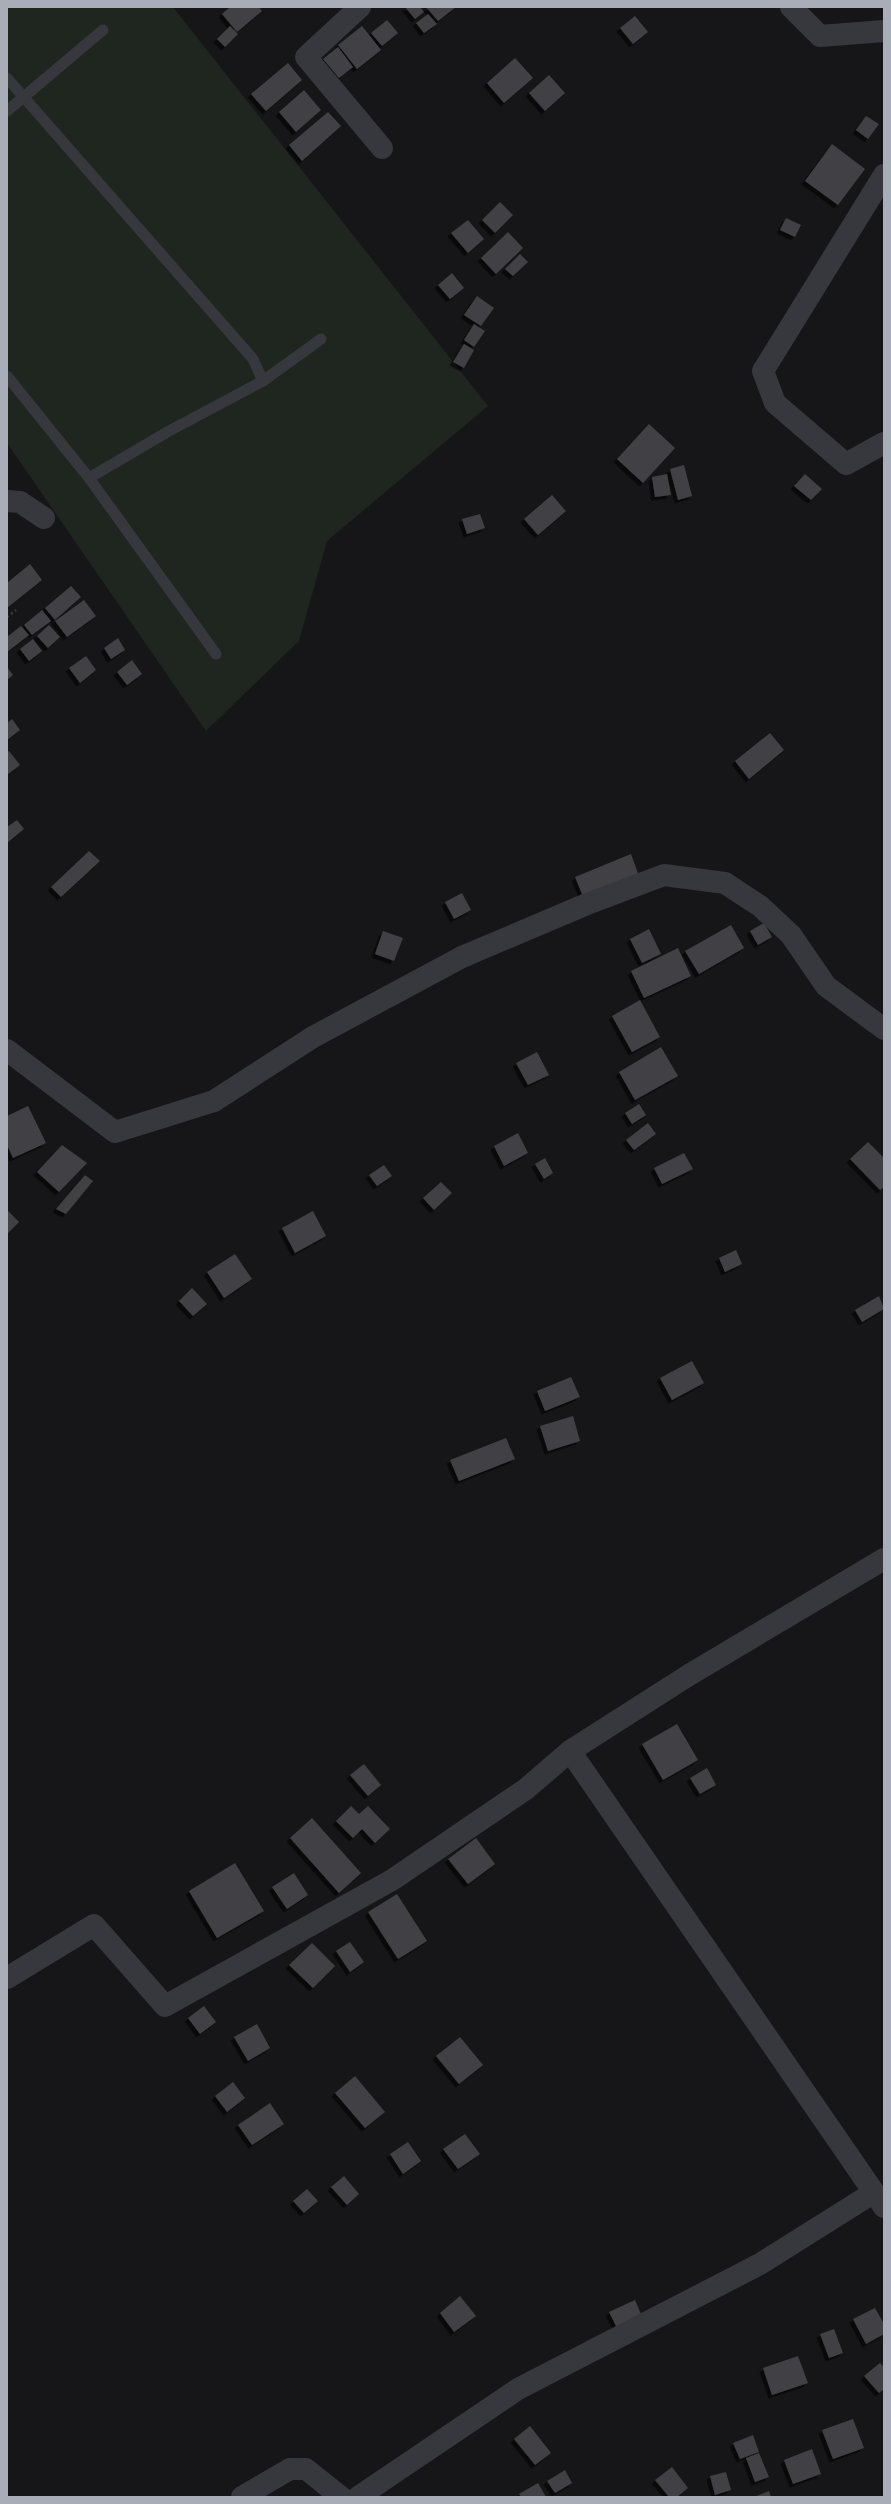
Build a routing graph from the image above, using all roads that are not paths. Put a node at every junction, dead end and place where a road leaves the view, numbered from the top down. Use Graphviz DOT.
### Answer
graph roads {
  1 [pos="360,7"];
  2 [pos="791,7"];
  3 [pos="103,30"];
  4 [pos="884,31"];
  5 [pos="7,78"];
  6 [pos="24,96"];
  7 [pos="7,111"];
  8 [pos="382,148"];
  9 [pos="884,175"];
  10 [pos="321,339"];
  11 [pos="7,376"];
  12 [pos="263,381"];
  13 [pos="884,443"];
  14 [pos="89,478"];
  15 [pos="7,501"];
  16 [pos="44,518"];
  17 [pos="216,654"];
  18 [pos="884,1030"];
  19 [pos="7,1050"];
  20 [pos="884,1559"];
  21 [pos="570,1752"];
  22 [pos="7,1978"];
  23 [pos="878,2200"];
  24 [pos="242,2497"];
  25 [pos="341,2497"];
  26 [pos="358,2497"];
  1 -- 8 [label="street"];
  2 -- 4 [label="street"];
  3 -- 6 [label="lane"];
  5 -- 6 [label="lane"];
  6 -- 7 [label="lane"];
  6 -- 12 [label="lane"];
  9 -- 13 [label="street"];
  10 -- 12 [label="lane"];
  11 -- 14 [label="lane"];
  12 -- 14 [label="lane"];
  14 -- 17 [label="lane"];
  15 -- 16 [label="street"];
  18 -- 19 [label="street"];
  20 -- 21 [label="street"];
  21 -- 22 [label="street"];
  21 -- 23 [label="street"];
  23 -- 26 [label="street"];
  24 -- 25 [label="street"];
}
